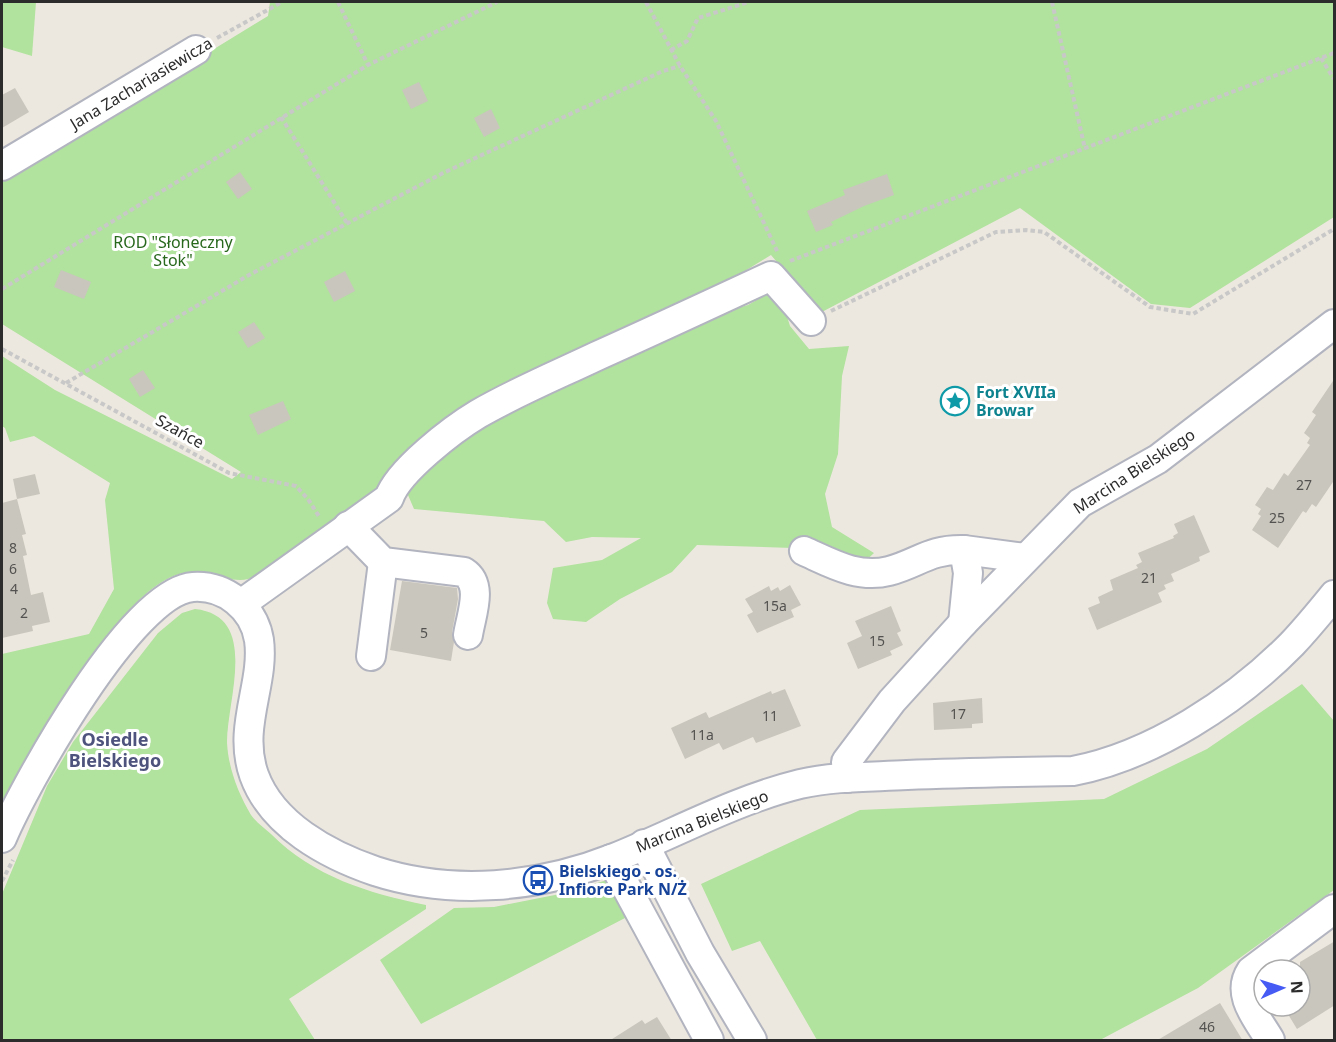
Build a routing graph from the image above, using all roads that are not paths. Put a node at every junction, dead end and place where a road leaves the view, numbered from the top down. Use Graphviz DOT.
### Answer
graph roads {
  1 [pos="196,50"];
  2 [pos="2,166"];
  3 [pos="811,321"];
  4 [pos="1335,324"];
  5 [pos="343,530"];
  6 [pos="964,550"];
  7 [pos="804,551"];
  8 [pos="1025,558"];
  9 [pos="383,562"];
  10 [pos="1335,595"];
  11 [pos="241,604"];
  12 [pos="963,623"];
  13 [pos="468,635"];
  14 [pos="371,656"];
  15 [pos="847,778"];
  16 [pos="3,828"];
  17 [pos="644,844"];
  18 [pos="611,859"];
  19 [pos="1335,909"];
  20 [pos="709,1041"];
  21 [pos="752,1041"];
  22 [pos="1270,1041"];
  1 -- 2 [label="street, Jana Zachariasiewicza"];
  3 -- 5 [label="street"];
  4 -- 8 [label="street, Marcina Bielskiego"];
  5 -- 9 [label="street"];
  5 -- 11 [label="street"];
  6 -- 7 [label="street"];
  6 -- 8 [label="street"];
  6 -- 12 [label="street"];
  8 -- 12 [label="street, Marcina Bielskiego"];
  9 -- 13 [label="street"];
  9 -- 14 [label="street"];
  10 -- 15 [label="street, Marcina Bielskiego"];
  11 -- 16 [label="street"];
  11 -- 18 [label="street, Marcina Bielskiego"];
  12 -- 15 [label="street, Marcina Bielskiego"];
  15 -- 17 [label="street, Marcina Bielskiego"];
  17 -- 18 [label="street, Marcina Bielskiego"];
  17 -- 21 [label="street"];
  18 -- 20 [label="street"];
  19 -- 22 [label="street"];
}
